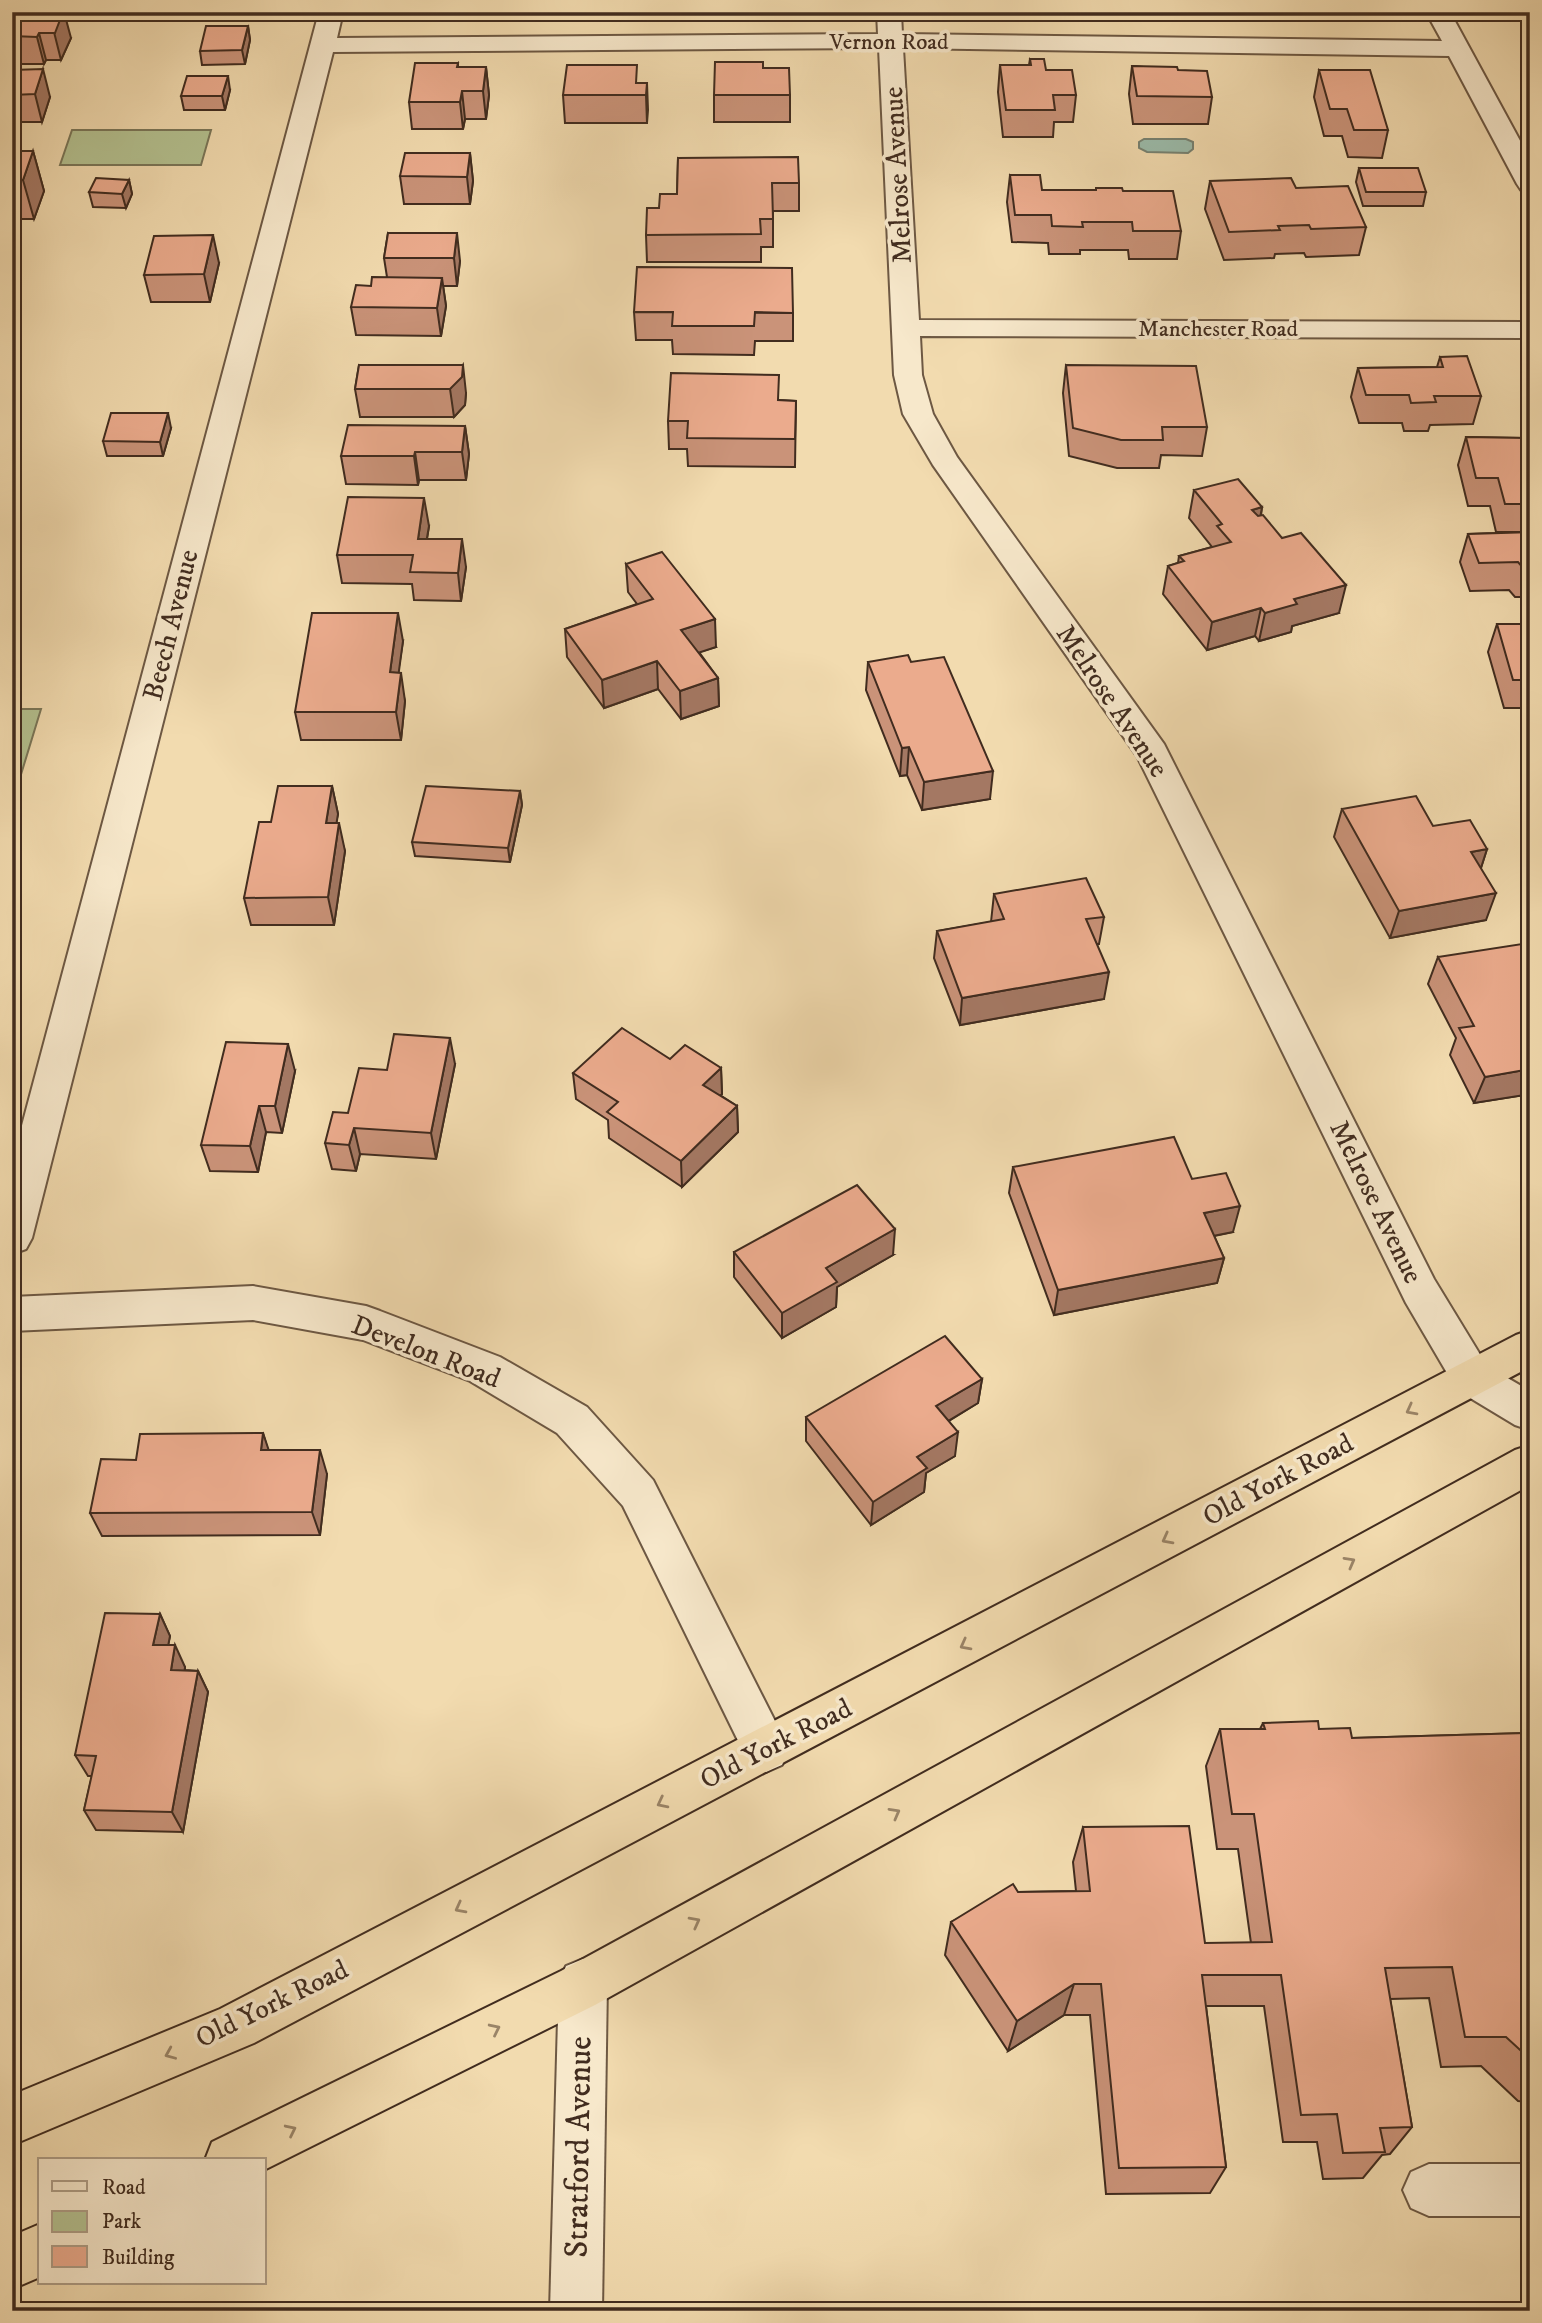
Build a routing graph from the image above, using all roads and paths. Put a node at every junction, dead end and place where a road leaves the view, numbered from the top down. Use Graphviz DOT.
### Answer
graph roads {
  1 [pos="331,12"];
  2 [pos="1438,12"];
  3 [pos="890,27"];
  4 [pos="321,45"];
  5 [pos="1456,49"];
  6 [pos="1530,184"];
  7 [pos="906,328"];
  8 [pos="1530,330"];
  9 [pos="12,1238"];
  10 [pos="12,1314"];
  11 [pos="1530,1347"];
  12 [pos="1472,1378"];
  13 [pos="1530,1412"];
  14 [pos="1530,1463"];
  15 [pos="766,1750"];
  16 [pos="583,1983"];
  17 [pos="12,2120"];
  18 [pos="234,2158"];
  19 [pos="1429,2190"];
  20 [pos="1530,2190"];
  21 [pos="38,2251"];
  22 [pos="12,2263"];
  23 [pos="576,2311"];
  1 -- 4 [label="street, Beech Avenue"];
  2 -- 5 [label="street"];
  3 -- 4 [label="street, Vernon Road"];
  3 -- 5 [label="street, Vernon Road"];
  3 -- 7 [label="street, Melrose Avenue"];
  4 -- 9 [label="street, Beech Avenue"];
  5 -- 6 [label="street"];
  7 -- 8 [label="street, Manchester Road"];
  7 -- 12 [label="street, Melrose Avenue"];
  10 -- 15 [label="street, Develon Road"];
  11 -- 12 [label="highway, Old York Road"];
  12 -- 13 [label="street, Melrose Avenue"];
  12 -- 15 [label="highway, Old York Road, one-way"];
  16 -- 14 [label="highway, one-way"];
  15 -- 17 [label="highway, Old York Road, one-way"];
  18 -- 16 [label="highway, one-way"];
  16 -- 23 [label="street, Stratford Avenue"];
  19 -- 20 [label="street"];
  21 -- 22 [label="highway"];
}
